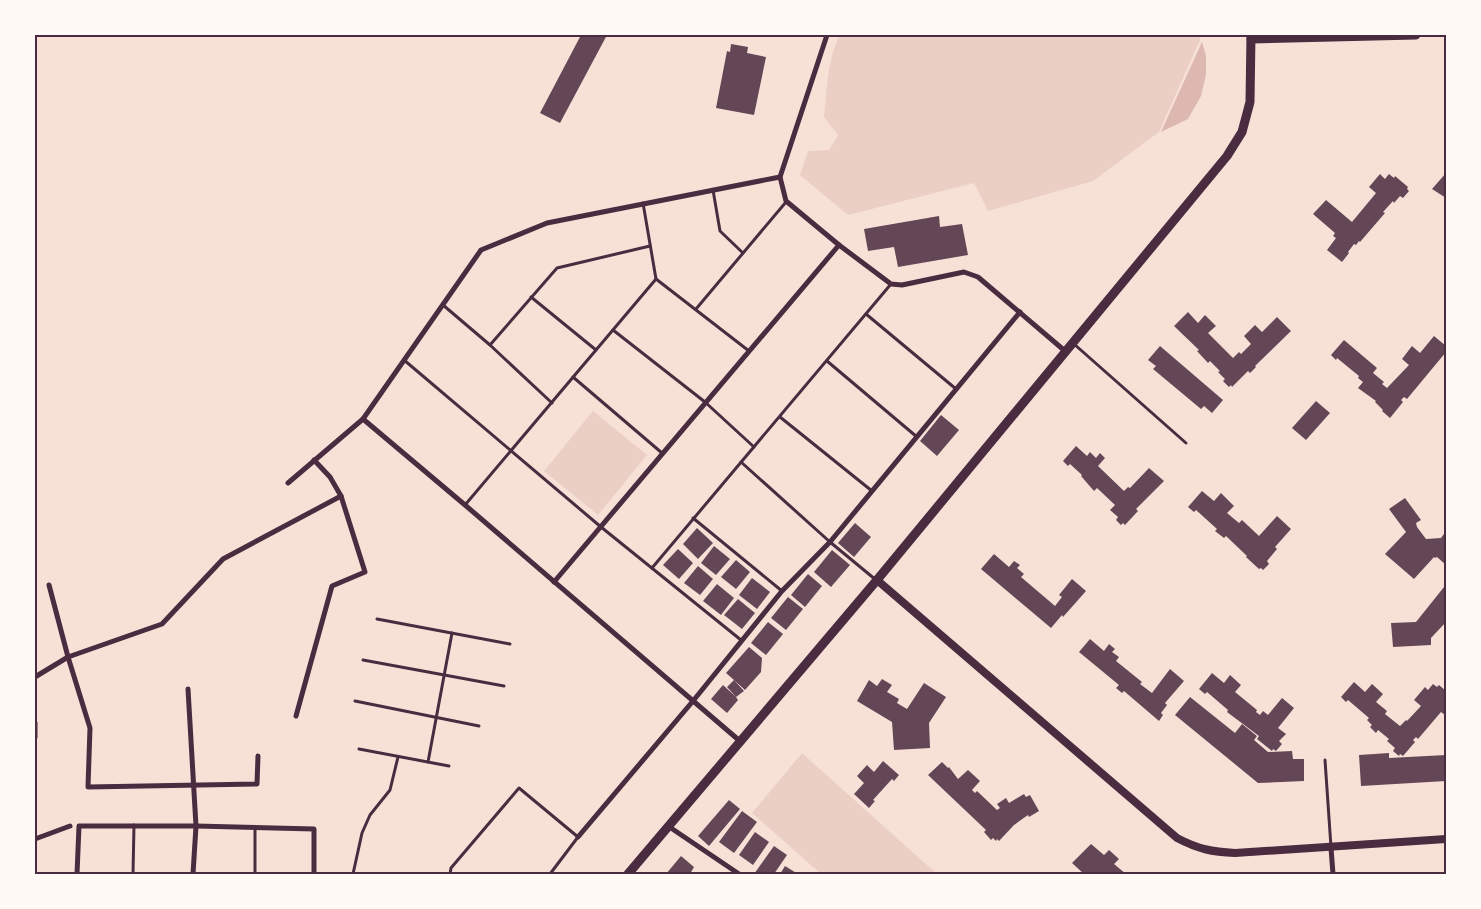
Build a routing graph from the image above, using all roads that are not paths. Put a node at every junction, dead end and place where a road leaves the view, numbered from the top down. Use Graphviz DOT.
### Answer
graph roads {
  1 [pos="827,35"];
  2 [pos="1416,35"];
  3 [pos="1251,37"];
  4 [pos="780,177"];
  5 [pos="713,189"];
  6 [pos="786,201"];
  7 [pos="643,203"];
  8 [pos="839,245"];
  9 [pos="650,246"];
  10 [pos="743,253"];
  11 [pos="656,279"];
  12 [pos="891,284"];
  13 [pos="531,297"];
  14 [pos="443,305"];
  15 [pos="696,310"];
  16 [pos="1020,312"];
  17 [pos="866,314"];
  18 [pos="613,330"];
  19 [pos="1072,342"];
  20 [pos="490,345"];
  21 [pos="596,350"];
  22 [pos="748,351"];
  23 [pos="1065,351"];
  24 [pos="404,360"];
  25 [pos="827,361"];
  26 [pos="573,377"];
  27 [pos="956,390"];
  28 [pos="705,402"];
  29 [pos="552,403"];
  30 [pos="780,417"];
  31 [pos="363,419"];
  32 [pos="917,437"];
  33 [pos="1186,443"];
  34 [pos="754,446"];
  35 [pos="512,450"];
  36 [pos="662,453"];
  37 [pos="314,460"];
  38 [pos="741,462"];
  39 [pos="288,483"];
  40 [pos="872,492"];
  41 [pos="341,496"];
  42 [pos="465,505"];
  43 [pos="693,518"];
  44 [pos="601,527"];
  45 [pos="830,542"];
  46 [pos="652,568"];
  47 [pos="877,580"];
  48 [pos="554,582"];
  49 [pos="49,586"];
  50 [pos="782,591"];
  51 [pos="377,619"];
  52 [pos="452,633"];
  53 [pos="742,640"];
  54 [pos="510,644"];
  55 [pos="68,657"];
  56 [pos="363,660"];
  57 [pos="444,675"];
  58 [pos="35,676"];
  59 [pos="504,686"];
  60 [pos="188,688"];
  61 [pos="355,701"];
  62 [pos="693,701"];
  63 [pos="296,716"];
  64 [pos="436,718"];
  65 [pos="35,723"];
  66 [pos="479,726"];
  67 [pos="35,737"];
  68 [pos="740,742"];
  69 [pos="359,749"];
  70 [pos="258,756"];
  71 [pos="398,757"];
  72 [pos="1325,760"];
  73 [pos="428,762"];
  74 [pos="450,766"];
  75 [pos="193,785"];
  76 [pos="134,825"];
  77 [pos="70,826"];
  78 [pos="196,826"];
  79 [pos="667,826"];
  80 [pos="255,827"];
  81 [pos="578,837"];
  82 [pos="35,839"];
  83 [pos="1446,839"];
  84 [pos="1331,848"];
  85 [pos="77,874"];
  86 [pos="133,874"];
  87 [pos="193,874"];
  88 [pos="255,874"];
  89 [pos="314,874"];
  90 [pos="353,874"];
  91 [pos="450,874"];
  92 [pos="550,874"];
  93 [pos="628,874"];
  94 [pos="739,874"];
  95 [pos="1332,874"];
  1 -- 4 [label="street"];
  2 -- 3 [label="main road"];
  3 -- 19 [label="main road"];
  4 -- 5 [label="street"];
  4 -- 6 [label="street"];
  5 -- 7 [label="street"];
  5 -- 10 [label="lane"];
  6 -- 8 [label="street"];
  6 -- 10 [label="lane"];
  7 -- 9 [label="lane"];
  7 -- 14 [label="street"];
  8 -- 12 [label="street"];
  8 -- 22 [label="street"];
  9 -- 11 [label="lane"];
  9 -- 13 [label="lane"];
  10 -- 15 [label="lane"];
  11 -- 15 [label="lane"];
  11 -- 18 [label="lane"];
  12 -- 16 [label="street"];
  12 -- 17 [label="lane"];
  13 -- 20 [label="lane"];
  13 -- 21 [label="lane"];
  14 -- 20 [label="lane"];
  14 -- 24 [label="street"];
  15 -- 22 [label="lane"];
  16 -- 23 [label="street"];
  16 -- 27 [label="street"];
  17 -- 25 [label="lane"];
  17 -- 27 [label="lane"];
  18 -- 21 [label="lane"];
  18 -- 28 [label="lane"];
  19 -- 23 [label="main road"];
  19 -- 33 [label="lane"];
  20 -- 29 [label="lane"];
  21 -- 26 [label="lane"];
  22 -- 28 [label="street"];
  23 -- 47 [label="main road"];
  24 -- 31 [label="street"];
  24 -- 35 [label="lane"];
  25 -- 30 [label="lane"];
  25 -- 32 [label="lane"];
  26 -- 29 [label="lane"];
  26 -- 36 [label="lane"];
  27 -- 32 [label="street"];
  28 -- 34 [label="lane"];
  28 -- 36 [label="street"];
  29 -- 35 [label="lane"];
  30 -- 34 [label="lane"];
  30 -- 40 [label="lane"];
  31 -- 37 [label="street"];
  31 -- 42 [label="street"];
  32 -- 40 [label="street"];
  34 -- 38 [label="lane"];
  35 -- 42 [label="lane"];
  35 -- 44 [label="lane"];
  36 -- 44 [label="street"];
  37 -- 39 [label="street"];
  37 -- 41 [label="street"];
  38 -- 43 [label="lane"];
  38 -- 45 [label="lane"];
  40 -- 45 [label="street"];
  41 -- 55 [label="street"];
  41 -- 63 [label="street"];
  42 -- 48 [label="street"];
  43 -- 46 [label="lane"];
  43 -- 50 [label="lane"];
  44 -- 46 [label="lane"];
  44 -- 48 [label="street"];
  45 -- 47 [label="lane"];
  45 -- 50 [label="street"];
  46 -- 53 [label="lane"];
  47 -- 68 [label="main road"];
  47 -- 84 [label="street"];
  48 -- 62 [label="street"];
  49 -- 55 [label="street"];
  50 -- 53 [label="street"];
  51 -- 52 [label="lane"];
  52 -- 54 [label="lane"];
  52 -- 57 [label="lane"];
  53 -- 62 [label="street"];
  55 -- 58 [label="street"];
  55 -- 75 [label="street"];
  56 -- 57 [label="lane"];
  57 -- 59 [label="lane"];
  57 -- 64 [label="lane"];
  60 -- 75 [label="street"];
  61 -- 64 [label="lane"];
  62 -- 68 [label="street"];
  62 -- 81 [label="street"];
  64 -- 66 [label="lane"];
  64 -- 73 [label="lane"];
  65 -- 67 [label="street"];
  68 -- 79 [label="main road"];
  69 -- 71 [label="lane"];
  70 -- 75 [label="street"];
  71 -- 73 [label="lane"];
  71 -- 90 [label="lane"];
  72 -- 84 [label="lane"];
  73 -- 74 [label="lane"];
  75 -- 78 [label="street"];
  76 -- 78 [label="street"];
  76 -- 85 [label="street"];
  76 -- 86 [label="lane"];
  77 -- 82 [label="street"];
  78 -- 80 [label="street"];
  78 -- 87 [label="street"];
  79 -- 93 [label="main road"];
  79 -- 94 [label="street"];
  80 -- 88 [label="lane"];
  80 -- 89 [label="street"];
  81 -- 91 [label="lane"];
  81 -- 92 [label="lane"];
  83 -- 84 [label="street"];
  84 -- 95 [label="street"];
}
